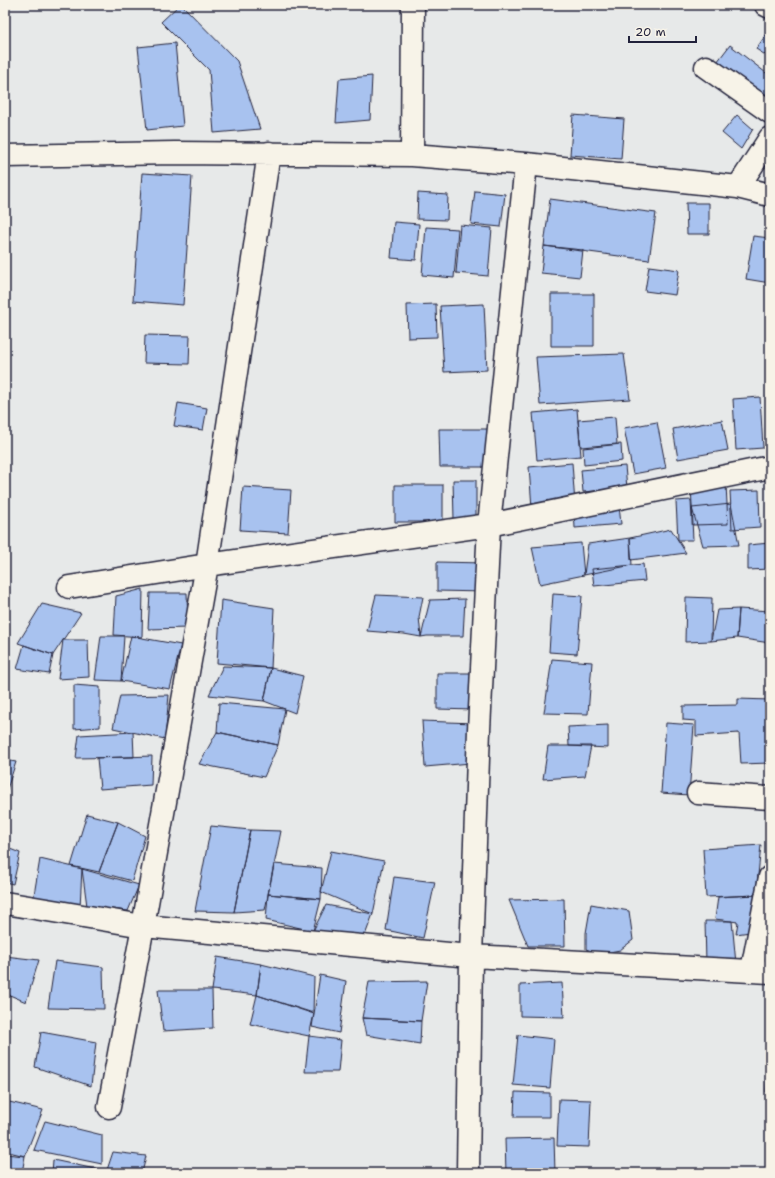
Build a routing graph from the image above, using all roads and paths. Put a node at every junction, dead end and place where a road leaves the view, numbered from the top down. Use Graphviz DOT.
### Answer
graph roads {
  1 [pos="413,5"];
  2 [pos="766,5"];
  3 [pos="770,7"];
  4 [pos="706,67"];
  5 [pos="770,112"];
  6 [pos="770,138"];
  7 [pos="269,153"];
  8 [pos="5,156"];
  9 [pos="412,156"];
  10 [pos="526,164"];
  11 [pos="738,187"];
  12 [pos="770,195"];
  13 [pos="770,467"];
  14 [pos="489,525"];
  15 [pos="207,565"];
  16 [pos="69,586"];
  17 [pos="698,793"];
  18 [pos="770,798"];
  19 [pos="770,877"];
  20 [pos="5,903"];
  21 [pos="143,926"];
  22 [pos="471,956"];
  23 [pos="761,971"];
  24 [pos="109,1107"];
  25 [pos="468,1173"];
  1 -- 9 [label="street"];
  2 -- 3 [label="street"];
  4 -- 5 [label="street"];
  6 -- 11 [label="street"];
  7 -- 8 [label="street"];
  7 -- 9 [label="street"];
  7 -- 15 [label="street"];
  9 -- 10 [label="street"];
  10 -- 11 [label="street"];
  10 -- 14 [label="street"];
  11 -- 12 [label="street"];
  13 -- 14 [label="street"];
  14 -- 15 [label="street"];
  14 -- 22 [label="street"];
  15 -- 16 [label="street"];
  15 -- 21 [label="street"];
  17 -- 18 [label="street"];
  19 -- 23 [label="street"];
  20 -- 21 [label="street"];
  21 -- 22 [label="street"];
  21 -- 24 [label="street"];
  22 -- 23 [label="street"];
  22 -- 25 [label="street"];
}
